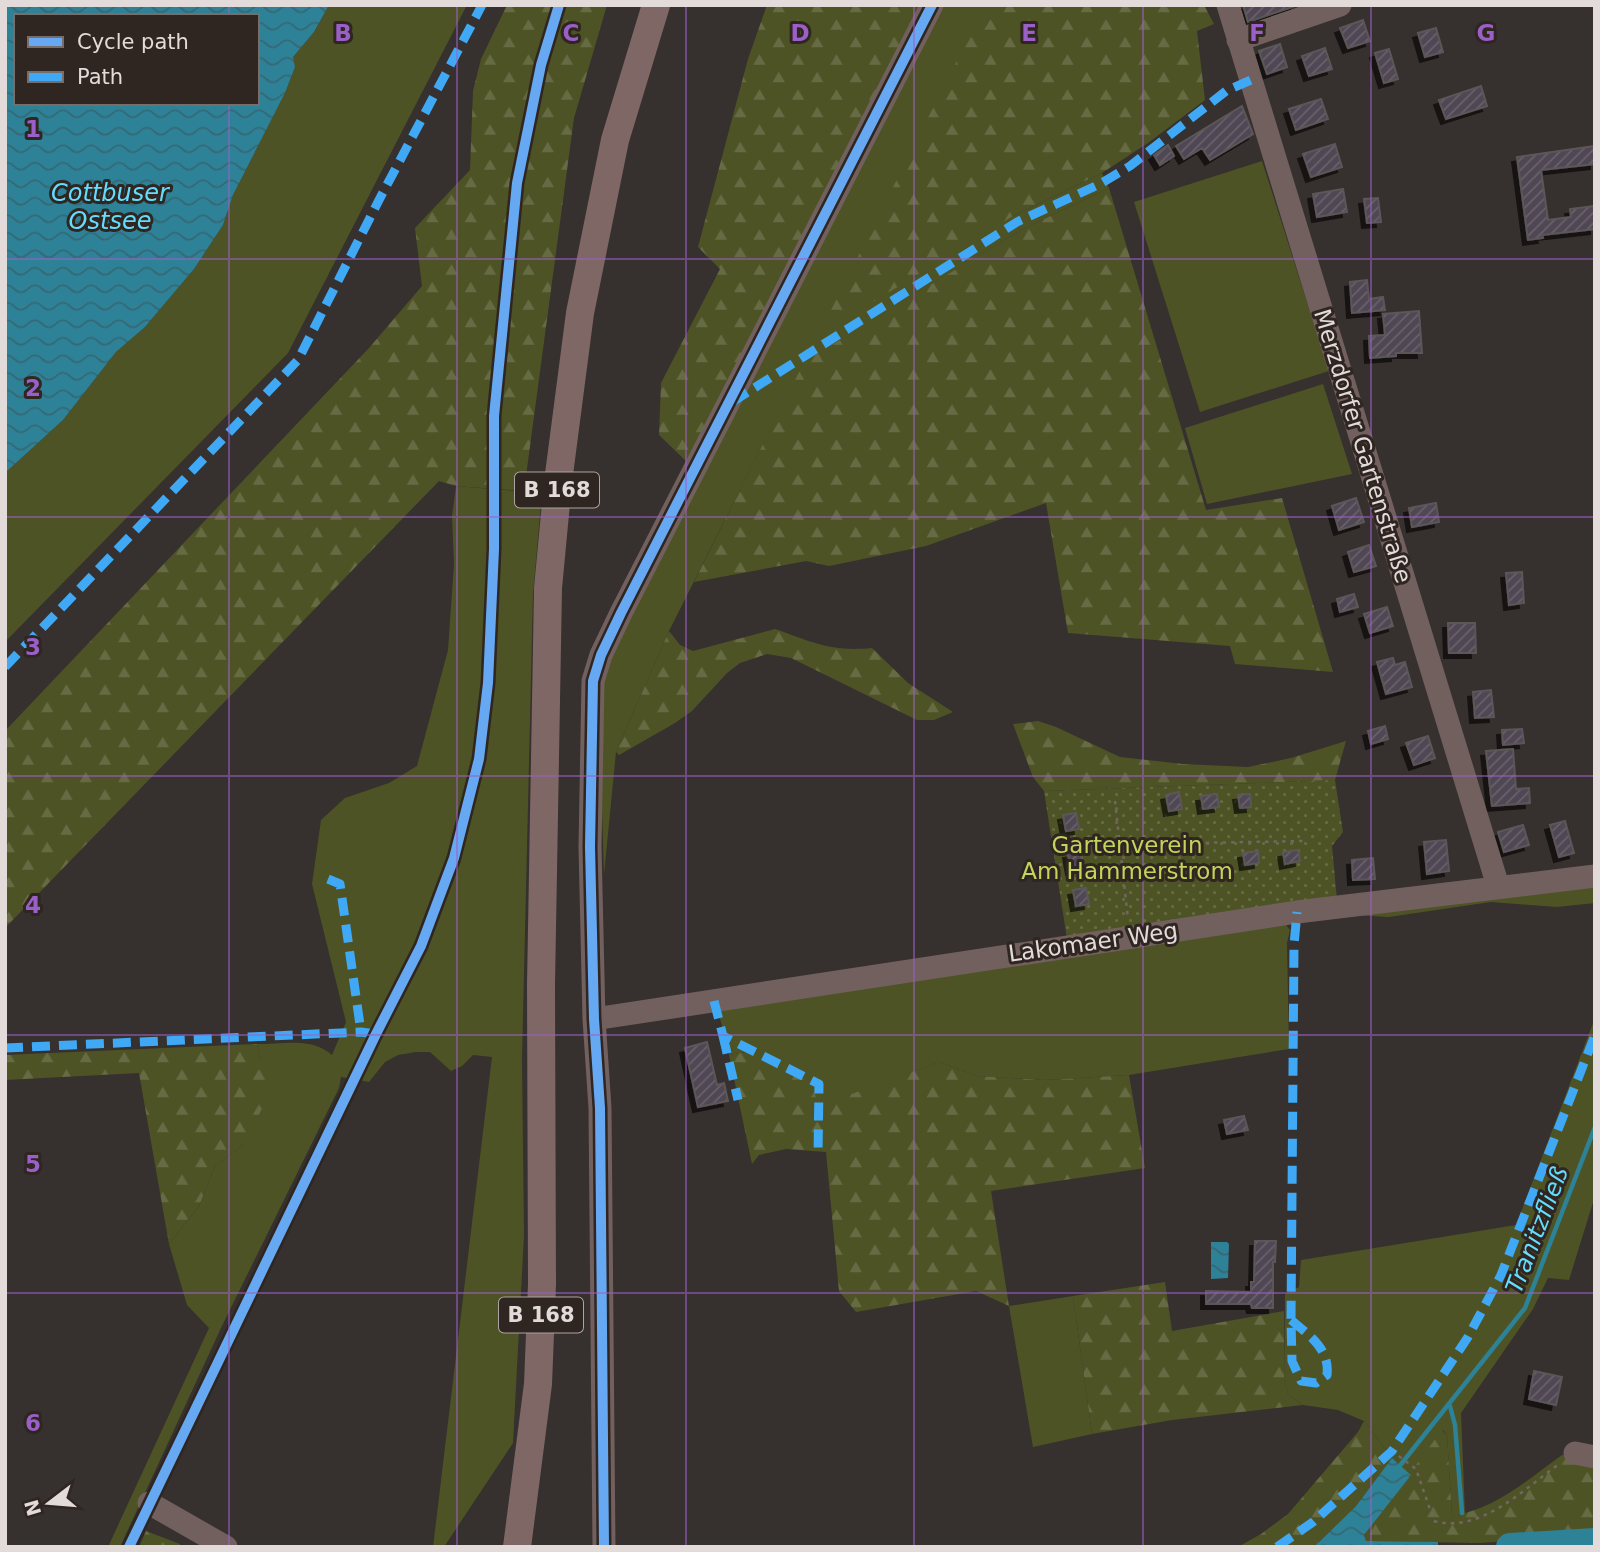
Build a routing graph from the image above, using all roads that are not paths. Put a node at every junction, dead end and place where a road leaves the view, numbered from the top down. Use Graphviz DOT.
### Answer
graph roads {
  1 [pos="656,5"];
  2 [pos="932,5"];
  3 [pos="1228,5"];
  4 [pos="1340,5"];
  5 [pos="1238,40"];
  6 [pos="1595,876"];
  7 [pos="1498,886"];
  8 [pos="594,1019"];
  9 [pos="149,1503"];
  10 [pos="226,1547"];
  11 [pos="517,1547"];
  12 [pos="604,1547"];
  1 -- 11 [label="main road, B 168"];
  2 -- 8 [label="street"];
  3 -- 5 [label="street, Merzdorfer Gartenstraße"];
  4 -- 5 [label="street"];
  5 -- 7 [label="street, Merzdorfer Gartenstraße"];
  6 -- 7 [label="street, Lakomaer Weg"];
  7 -- 8 [label="street, Lakomaer Weg"];
  8 -- 12 [label="street"];
  9 -- 10 [label="street"];
}
